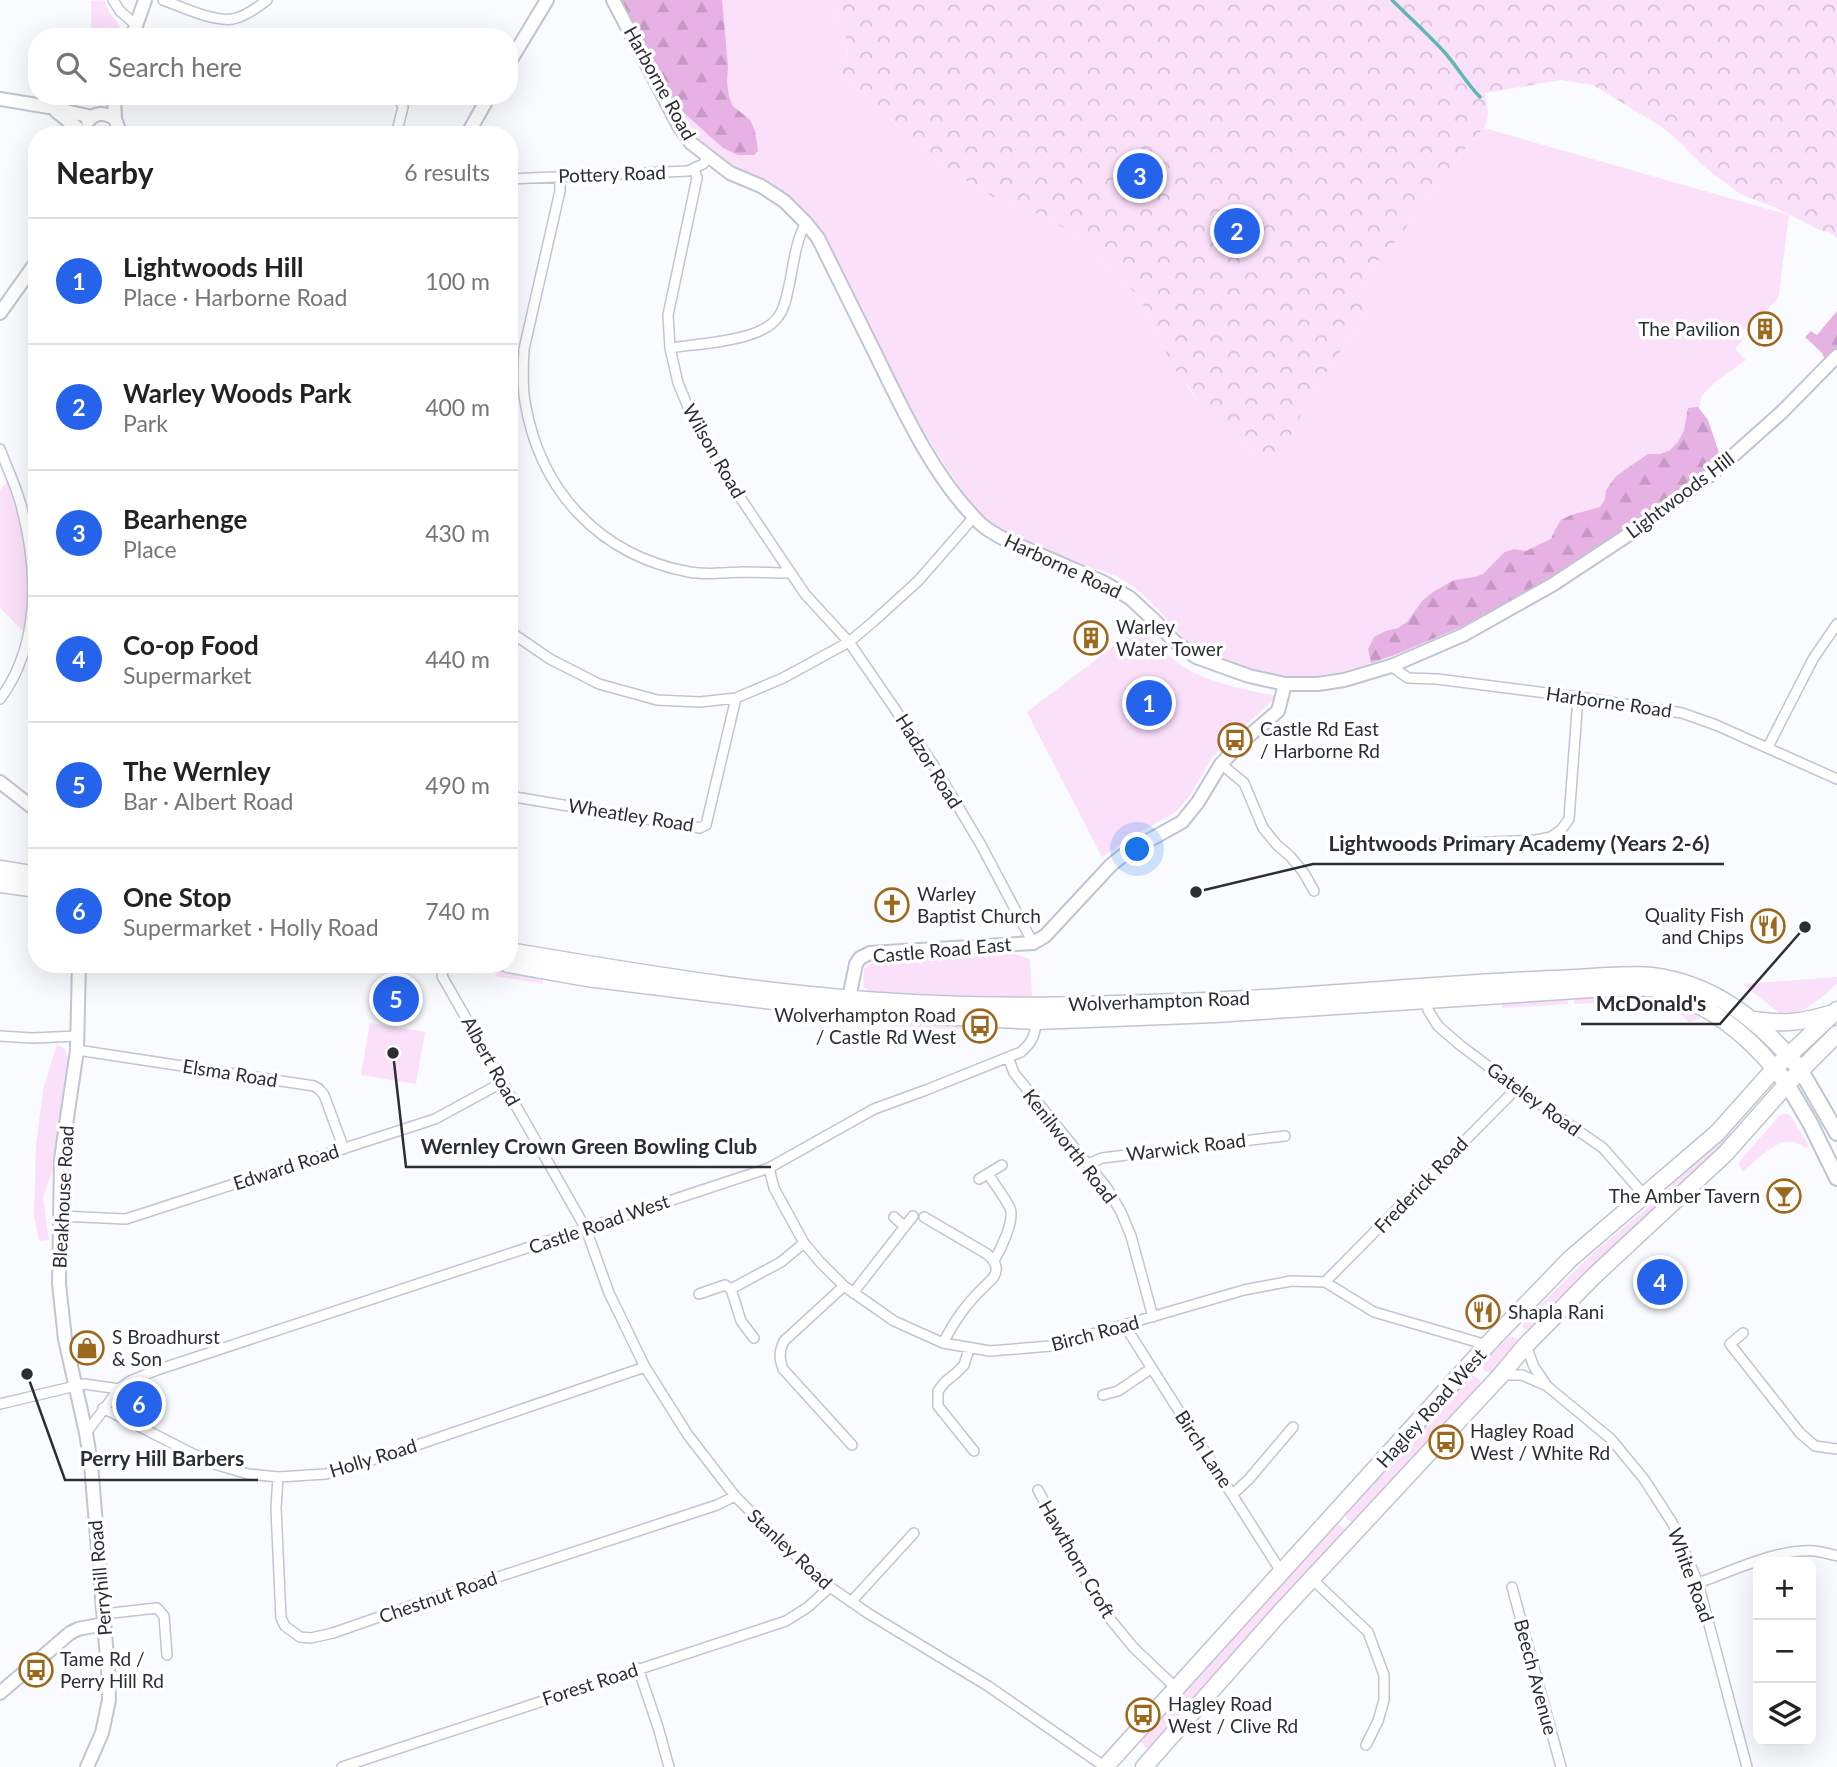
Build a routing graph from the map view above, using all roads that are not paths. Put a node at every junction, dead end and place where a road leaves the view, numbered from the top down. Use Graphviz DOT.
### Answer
graph roads {
  1 [pos="113,0"];
  2 [pos="145,0"];
  3 [pos="163,0"];
  4 [pos="267,0"];
  5 [pos="547,0"];
  6 [pos="613,0"];
  7 [pos="132,28"];
  8 [pos="135,28"];
  9 [pos="518,48"];
  10 [pos="0,99"];
  11 [pos="28,104"];
  12 [pos="37,105"];
  13 [pos="105,105"];
  14 [pos="114,105"];
  15 [pos="402,105"];
  16 [pos="484,105"];
  17 [pos="49,107"];
  18 [pos="96,115"];
  19 [pos="74,126"];
  20 [pos="86,126"];
  21 [pos="116,126"];
  22 [pos="117,126"];
  23 [pos="398,126"];
  24 [pos="472,126"];
  25 [pos="709,157"];
  26 [pos="694,169"];
  27 [pos="560,176"];
  28 [pos="518,178"];
  29 [pos="807,223"];
  30 [pos="28,274"];
  31 [pos="0,313"];
  32 [pos="670,348"];
  33 [pos="1837,356"];
  34 [pos="0,449"];
  35 [pos="974,517"];
  36 [pos="28,541"];
  37 [pos="791,573"];
  38 [pos="804,594"];
  39 [pos="1837,624"];
  40 [pos="28,633"];
  41 [pos="518,637"];
  42 [pos="849,642"];
  43 [pos="1391,666"];
  44 [pos="1285,684"];
  45 [pos="1578,697"];
  46 [pos="736,698"];
  47 [pos="0,699"];
  48 [pos="1768,747"];
  49 [pos="1221,764"];
  50 [pos="1837,779"];
  51 [pos="0,782"];
  52 [pos="518,798"];
  53 [pos="28,804"];
  54 [pos="1421,845"];
  55 [pos="0,869"];
  56 [pos="1304,873"];
  57 [pos="28,874"];
  58 [pos="1294,878"];
  59 [pos="0,884"];
  60 [pos="28,888"];
  61 [pos="1314,891"];
  62 [pos="1033,943"];
  63 [pos="518,952"];
  64 [pos="518,966"];
  65 [pos="79,973"];
  66 [pos="442,973"];
  67 [pos="1426,994"];
  68 [pos="849,1003"];
  69 [pos="1836,1012"];
  70 [pos="1035,1013"];
  71 [pos="1753,1020"];
  72 [pos="1837,1034"];
  73 [pos="0,1036"];
  74 [pos="77,1043"];
  75 [pos="1788,1054"];
  76 [pos="1008,1057"];
  77 [pos="1775,1068"];
  78 [pos="1800,1069"];
  79 [pos="503,1082"];
  80 [pos="1787,1084"];
  81 [pos="1517,1088"];
  82 [pos="1837,1133"];
  83 [pos="1285,1136"];
  84 [pos="344,1149"];
  85 [pos="1088,1164"];
  86 [pos="1002,1165"];
  87 [pos="769,1168"];
  88 [pos="988,1174"];
  89 [pos="1837,1178"];
  90 [pos="979,1179"];
  91 [pos="1646,1196"];
  92 [pos="60,1216"];
  93 [pos="913,1216"];
  94 [pos="894,1217"];
  95 [pos="924,1217"];
  96 [pos="904,1226"];
  97 [pos="586,1229"];
  98 [pos="804,1243"];
  99 [pos="994,1261"];
  100 [pos="1325,1282"];
  101 [pos="844,1286"];
  102 [pos="731,1289"];
  103 [pos="853,1293"];
  104 [pos="699,1294"];
  105 [pos="1153,1317"];
  106 [pos="1125,1326"];
  107 [pos="1503,1330"];
  108 [pos="1743,1333"];
  109 [pos="754,1338"];
  110 [pos="943,1343"];
  111 [pos="1526,1345"];
  112 [pos="969,1349"];
  113 [pos="1482,1351"];
  114 [pos="645,1367"];
  115 [pos="1152,1368"];
  116 [pos="1500,1376"];
  117 [pos="76,1386"];
  118 [pos="1547,1386"];
  119 [pos="119,1389"];
  120 [pos="1103,1395"];
  121 [pos="0,1404"];
  122 [pos="103,1408"];
  123 [pos="1293,1427"];
  124 [pos="86,1433"];
  125 [pos="852,1445"];
  126 [pos="1837,1449"];
  127 [pos="974,1451"];
  128 [pos="278,1478"];
  129 [pos="1038,1490"];
  130 [pos="1233,1494"];
  131 [pos="735,1496"];
  132 [pos="1336,1513"];
  133 [pos="1356,1532"];
  134 [pos="914,1533"];
  135 [pos="1837,1556"];
  136 [pos="1282,1573"];
  137 [pos="1312,1579"];
  138 [pos="1698,1583"];
  139 [pos="830,1587"];
  140 [pos="1512,1587"];
  141 [pos="851,1602"];
  142 [pos="104,1619"];
  143 [pos="167,1655"];
  144 [pos="638,1668"];
  145 [pos="1176,1688"];
  146 [pos="0,1693"];
  147 [pos="1366,1745"];
  148 [pos="1117,1753"];
  149 [pos="87,1767"];
  150 [pos="342,1767"];
  151 [pos="670,1767"];
  152 [pos="1105,1767"];
  153 [pos="1138,1767"];
  154 [pos="1144,1767"];
  155 [pos="1561,1767"];
  156 [pos="1747,1767"];
  1 -- 7 [label="street"];
  2 -- 8 [label="street"];
  3 -- 4 [label="street"];
  5 -- 9 [label="street"];
  6 -- 25 [label="street, Harborne Road"];
  10 -- 11 [label="street"];
  12 -- 17 [label="street"];
  13 -- 18 [label="street"];
  14 -- 22 [label="street"];
  15 -- 23 [label="street"];
  16 -- 24 [label="street"];
  17 -- 18 [label="street"];
  17 -- 19 [label="street"];
  18 -- 20 [label="street"];
  18 -- 21 [label="street"];
  25 -- 26 [label="street, Pottery Road"];
  25 -- 29 [label="street, Harborne Road"];
  26 -- 27 [label="street, Pottery Road"];
  26 -- 32 [label="street, Wilson Road"];
  27 -- 28 [label="street, Pottery Road"];
  27 -- 37 [label="street"];
  29 -- 32 [label="street"];
  29 -- 35 [label="street, Harborne Road"];
  30 -- 31 [label="street"];
  32 -- 37 [label="street, Wilson Road"];
  33 -- 43 [label="street, Lightwoods Hill"];
  34 -- 36 [label="street"];
  35 -- 42 [label="street"];
  35 -- 44 [label="street, Harborne Road"];
  37 -- 38 [label="street, Wilson Road"];
  38 -- 42 [label="street, Hadzor Road"];
  39 -- 48 [label="street"];
  40 -- 47 [label="street"];
  41 -- 46 [label="street"];
  42 -- 46 [label="street"];
  42 -- 62 [label="street, Hadzor Road"];
  43 -- 44 [label="street, Harborne Road"];
  43 -- 45 [label="street, Harborne Road"];
  44 -- 49 [label="street, Castle Road East"];
  45 -- 48 [label="street, Harborne Road"];
  45 -- 54 [label="street"];
  46 -- 52 [label="street, Wheatley Road"];
  48 -- 50 [label="street, Harborne Road"];
  49 -- 56 [label="street"];
  49 -- 62 [label="street, Castle Road East"];
  51 -- 53 [label="street"];
  55 -- 57 [label="highway"];
  56 -- 58 [label="street"];
  56 -- 61 [label="street"];
  59 -- 60 [label="highway"];
  62 -- 68 [label="street, Castle Road East"];
  63 -- 68 [label="highway, Wolverhampton Road"];
  64 -- 68 [label="highway, Wolverhampton Road"];
  65 -- 74 [label="street, Bleakhouse Road"];
  66 -- 79 [label="street, Albert Road"];
  67 -- 70 [label="highway, Wolverhampton Road"];
  67 -- 71 [label="highway, Wolverhampton Road"];
  67 -- 77 [label="highway, Wolverhampton Road"];
  67 -- 81 [label="street, Gateley Road"];
  68 -- 70 [label="highway, Wolverhampton Road"];
  69 -- 71 [label="highway"];
  69 -- 75 [label="highway, Hagley Road West"];
  70 -- 76 [label="street, Castle Road West"];
  71 -- 75 [label="highway, Wolverhampton Road"];
  72 -- 78 [label="highway, Hagley Road West"];
  73 -- 74 [label="street"];
  74 -- 84 [label="street, Elsma Road"];
  74 -- 92 [label="street, Bleakhouse Road"];
  75 -- 77 [label="highway, Hagley Road West"];
  75 -- 78 [label="highway, Wolverhampton Road"];
  76 -- 85 [label="street, Kenilworth Road"];
  76 -- 87 [label="street, Castle Road West"];
  77 -- 80 [label="highway, Wolverhampton Road"];
  77 -- 91 [label="highway, Hagley Road West"];
  78 -- 80 [label="highway, Hagley Road West"];
  78 -- 82 [label="main road"];
  79 -- 84 [label="street, Edward Road"];
  79 -- 97 [label="street, Albert Road"];
  80 -- 89 [label="main road"];
  80 -- 111 [label="highway, Hagley Road West"];
  81 -- 91 [label="street, Gateley Road"];
  81 -- 100 [label="street, Frederick Road"];
  83 -- 85 [label="street, Warwick Road"];
  84 -- 92 [label="street, Edward Road"];
  85 -- 105 [label="street, Kenilworth Road"];
  86 -- 88 [label="street"];
  87 -- 97 [label="street, Castle Road West"];
  87 -- 98 [label="street, Birch Road"];
  88 -- 90 [label="street"];
  88 -- 99 [label="street"];
  91 -- 107 [label="highway, Hagley Road West"];
  92 -- 117 [label="street, Bleakhouse Road"];
  93 -- 96 [label="street"];
  94 -- 96 [label="street"];
  95 -- 99 [label="street"];
  96 -- 103 [label="street"];
  97 -- 114 [label="street, Stanley Road"];
  97 -- 119 [label="street, Castle Road West"];
  98 -- 101 [label="street, Birch Road"];
  98 -- 102 [label="street"];
  99 -- 110 [label="street"];
  100 -- 105 [label="street, Birch Road"];
  100 -- 113 [label="street"];
  101 -- 103 [label="street, Birch Road"];
  101 -- 125 [label="street"];
  102 -- 104 [label="street"];
  102 -- 109 [label="street"];
  103 -- 110 [label="street, Birch Road"];
  105 -- 106 [label="street, Birch Road"];
  106 -- 112 [label="street, Birch Road"];
  106 -- 115 [label="street, Birch Lane"];
  107 -- 111 [label="highway"];
  107 -- 113 [label="highway, Hagley Road West"];
  108 -- 126 [label="street"];
  110 -- 112 [label="street, Birch Road"];
  111 -- 116 [label="highway, Hagley Road West"];
  111 -- 118 [label="street, White Road"];
  112 -- 127 [label="street"];
  113 -- 116 [label="highway"];
  113 -- 132 [label="highway, Hagley Road West"];
  114 -- 128 [label="street, Holly Road"];
  114 -- 131 [label="street, Stanley Road"];
  115 -- 120 [label="street"];
  115 -- 130 [label="street, Birch Lane"];
  116 -- 118 [label="street, White Road"];
  116 -- 133 [label="highway, Hagley Road West"];
  117 -- 119 [label="street"];
  117 -- 121 [label="street"];
  117 -- 124 [label="street, Perryhill Road"];
  118 -- 138 [label="street, White Road"];
  119 -- 122 [label="street, Castle Road West"];
  122 -- 124 [label="street, Castle Road West"];
  122 -- 128 [label="street, Holly Road"];
  123 -- 130 [label="street"];
  124 -- 142 [label="street, Perryhill Road"];
  128 -- 131 [label="street, Chestnut Road"];
  129 -- 145 [label="street, Hawthorn Croft"];
  130 -- 136 [label="street, Birch Lane"];
  131 -- 139 [label="street, Stanley Road"];
  132 -- 133 [label="highway"];
  132 -- 136 [label="highway, Hagley Road West"];
  133 -- 137 [label="highway, Hagley Road West"];
  134 -- 141 [label="street"];
  135 -- 138 [label="street"];
  136 -- 145 [label="highway, Hagley Road West"];
  137 -- 147 [label="street"];
  137 -- 154 [label="highway, Hagley Road West"];
  138 -- 156 [label="street, White Road"];
  139 -- 141 [label="street, Stanley Road"];
  139 -- 144 [label="street, Forest Road"];
  140 -- 155 [label="street, Beech Avenue"];
  141 -- 152 [label="street, Stanley Road"];
  142 -- 143 [label="street"];
  142 -- 146 [label="street"];
  142 -- 149 [label="street, Perryhill Road"];
  144 -- 150 [label="street, Forest Road"];
  144 -- 151 [label="street"];
  145 -- 148 [label="highway, Hagley Road West"];
  148 -- 152 [label="highway, Hagley Road West"];
  148 -- 153 [label="highway"];
}
